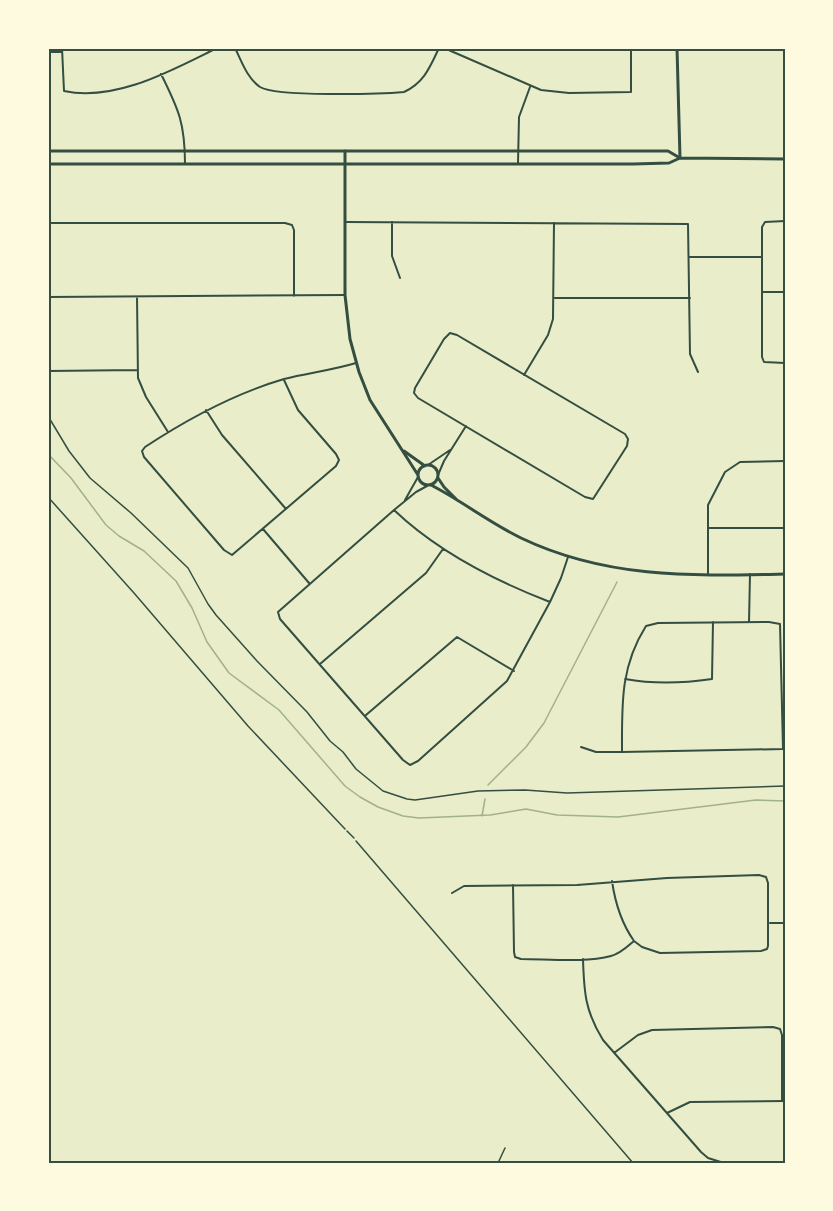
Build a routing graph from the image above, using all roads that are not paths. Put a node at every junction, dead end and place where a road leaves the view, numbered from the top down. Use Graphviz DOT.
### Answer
graph roads {
  1 [pos="217,48"];
  2 [pos="235,48"];
  3 [pos="439,48"];
  4 [pos="444,48"];
  5 [pos="631,48"];
  6 [pos="677,48"];
  7 [pos="62,50"];
  8 [pos="48,52"];
  9 [pos="161,74"];
  10 [pos="530,86"];
  11 [pos="48,151"];
  12 [pos="185,151"];
  13 [pos="345,151"];
  14 [pos="518,152"];
  15 [pos="680,158"];
  16 [pos="785,159"];
  17 [pos="48,164"];
  18 [pos="185,164"];
  19 [pos="345,164"];
  20 [pos="518,164"];
  21 [pos="785,221"];
  22 [pos="345,222"];
  23 [pos="392,222"];
  24 [pos="554,222"];
  25 [pos="48,223"];
  26 [pos="690,257"];
  27 [pos="762,257"];
  28 [pos="400,278"];
  29 [pos="762,292"];
  30 [pos="785,292"];
  31 [pos="345,295"];
  32 [pos="294,296"];
  33 [pos="48,297"];
  34 [pos="137,297"];
  35 [pos="554,298"];
  36 [pos="690,298"];
  37 [pos="356,363"];
  38 [pos="785,363"];
  39 [pos="137,370"];
  40 [pos="48,371"];
  41 [pos="698,372"];
  42 [pos="524,375"];
  43 [pos="284,380"];
  44 [pos="206,410"];
  45 [pos="466,426"];
  46 [pos="168,432"];
  47 [pos="403,450"];
  48 [pos="450,450"];
  49 [pos="785,461"];
  50 [pos="426,465"];
  51 [pos="418,476"];
  52 [pos="438,476"];
  53 [pos="429,486"];
  54 [pos="405,500"];
  55 [pos="458,501"];
  56 [pos="286,509"];
  57 [pos="394,510"];
  58 [pos="708,528"];
  59 [pos="785,528"];
  60 [pos="263,529"];
  61 [pos="444,549"];
  62 [pos="568,557"];
  63 [pos="708,574"];
  64 [pos="750,574"];
  65 [pos="785,574"];
  66 [pos="309,583"];
  67 [pos="550,602"];
  68 [pos="713,622"];
  69 [pos="749,622"];
  70 [pos="320,664"];
  71 [pos="514,671"];
  72 [pos="625,679"];
  73 [pos="784,683"];
  74 [pos="365,716"];
  75 [pos="581,747"];
  76 [pos="622,752"];
  77 [pos="347,831"];
  78 [pos="354,838"];
  79 [pos="612,881"];
  80 [pos="513,885"];
  81 [pos="452,893"];
  82 [pos="769,923"];
  83 [pos="785,923"];
  84 [pos="634,941"];
  85 [pos="583,959"];
  86 [pos="614,1053"];
  87 [pos="784,1101"];
  88 [pos="666,1113"];
  89 [pos="724,1163"];
  90 [pos="771,1163"];
  91 [pos="785,1163"];
  1 -- 9 [label="street"];
  2 -- 3 [label="street"];
  4 -- 10 [label="street"];
  5 -- 10 [label="street"];
  6 -- 15 [label="main road"];
  7 -- 8 [label="street"];
  7 -- 9 [label="street"];
  9 -- 12 [label="street"];
  10 -- 14 [label="street"];
  11 -- 12 [label="main road"];
  12 -- 13 [label="main road"];
  12 -- 18 [label="street"];
  13 -- 14 [label="main road"];
  13 -- 19 [label="main road"];
  14 -- 15 [label="main road"];
  14 -- 20 [label="street"];
  15 -- 16 [label="main road"];
  15 -- 20 [label="main road"];
  17 -- 18 [label="main road"];
  18 -- 19 [label="main road"];
  19 -- 20 [label="main road"];
  19 -- 22 [label="main road"];
  21 -- 27 [label="street"];
  22 -- 23 [label="street"];
  22 -- 31 [label="main road"];
  23 -- 24 [label="street"];
  23 -- 28 [label="street"];
  24 -- 26 [label="street"];
  24 -- 35 [label="street"];
  25 -- 32 [label="street"];
  26 -- 27 [label="street"];
  26 -- 36 [label="street"];
  27 -- 29 [label="street"];
  29 -- 30 [label="street"];
  29 -- 38 [label="street"];
  31 -- 32 [label="street"];
  31 -- 37 [label="main road"];
  32 -- 34 [label="street"];
  33 -- 34 [label="street"];
  34 -- 39 [label="street"];
  35 -- 36 [label="street"];
  35 -- 42 [label="street"];
  36 -- 41 [label="street"];
  37 -- 43 [label="street"];
  37 -- 47 [label="main road"];
  39 -- 40 [label="street"];
  39 -- 46 [label="street"];
  42 -- 45 [label="street"];
  42 -- 45 [label="street"];
  43 -- 44 [label="street"];
  43 -- 56 [label="street"];
  44 -- 46 [label="street"];
  44 -- 56 [label="street"];
  45 -- 48 [label="street"];
  46 -- 60 [label="street"];
  47 -- 50 [label="main road"];
  47 -- 51 [label="main road"];
  48 -- 50 [label="street"];
  48 -- 52 [label="street"];
  49 -- 58 [label="street"];
  50 -- 51 [label="main road"];
  50 -- 52 [label="main road"];
  51 -- 53 [label="main road"];
  51 -- 54 [label="street"];
  52 -- 53 [label="main road"];
  52 -- 55 [label="main road"];
  53 -- 54 [label="street"];
  53 -- 55 [label="main road"];
  54 -- 57 [label="street"];
  55 -- 62 [label="main road"];
  56 -- 60 [label="street"];
  57 -- 61 [label="street"];
  57 -- 66 [label="street"];
  58 -- 59 [label="street"];
  58 -- 63 [label="street"];
  60 -- 66 [label="street"];
  61 -- 67 [label="street"];
  61 -- 70 [label="street"];
  62 -- 63 [label="main road"];
  62 -- 67 [label="street"];
  63 -- 64 [label="main road"];
  64 -- 65 [label="main road"];
  64 -- 69 [label="street"];
  66 -- 70 [label="street"];
  67 -- 71 [label="street"];
  68 -- 69 [label="street"];
  68 -- 72 [label="street"];
  68 -- 72 [label="street"];
  69 -- 73 [label="street"];
  70 -- 74 [label="street"];
  71 -- 74 [label="street"];
  71 -- 74 [label="street"];
  72 -- 76 [label="street"];
  73 -- 76 [label="street"];
  75 -- 76 [label="street"];
  77 -- 78 [label="lane"];
  79 -- 80 [label="street"];
  79 -- 82 [label="street"];
  79 -- 84 [label="street"];
  80 -- 81 [label="street"];
  80 -- 85 [label="street"];
  82 -- 83 [label="street"];
  82 -- 84 [label="street"];
  84 -- 85 [label="street"];
  85 -- 86 [label="street"];
  86 -- 87 [label="street"];
  86 -- 88 [label="street"];
  87 -- 88 [label="street"];
  88 -- 89 [label="street"];
  90 -- 91 [label="street"];
}
